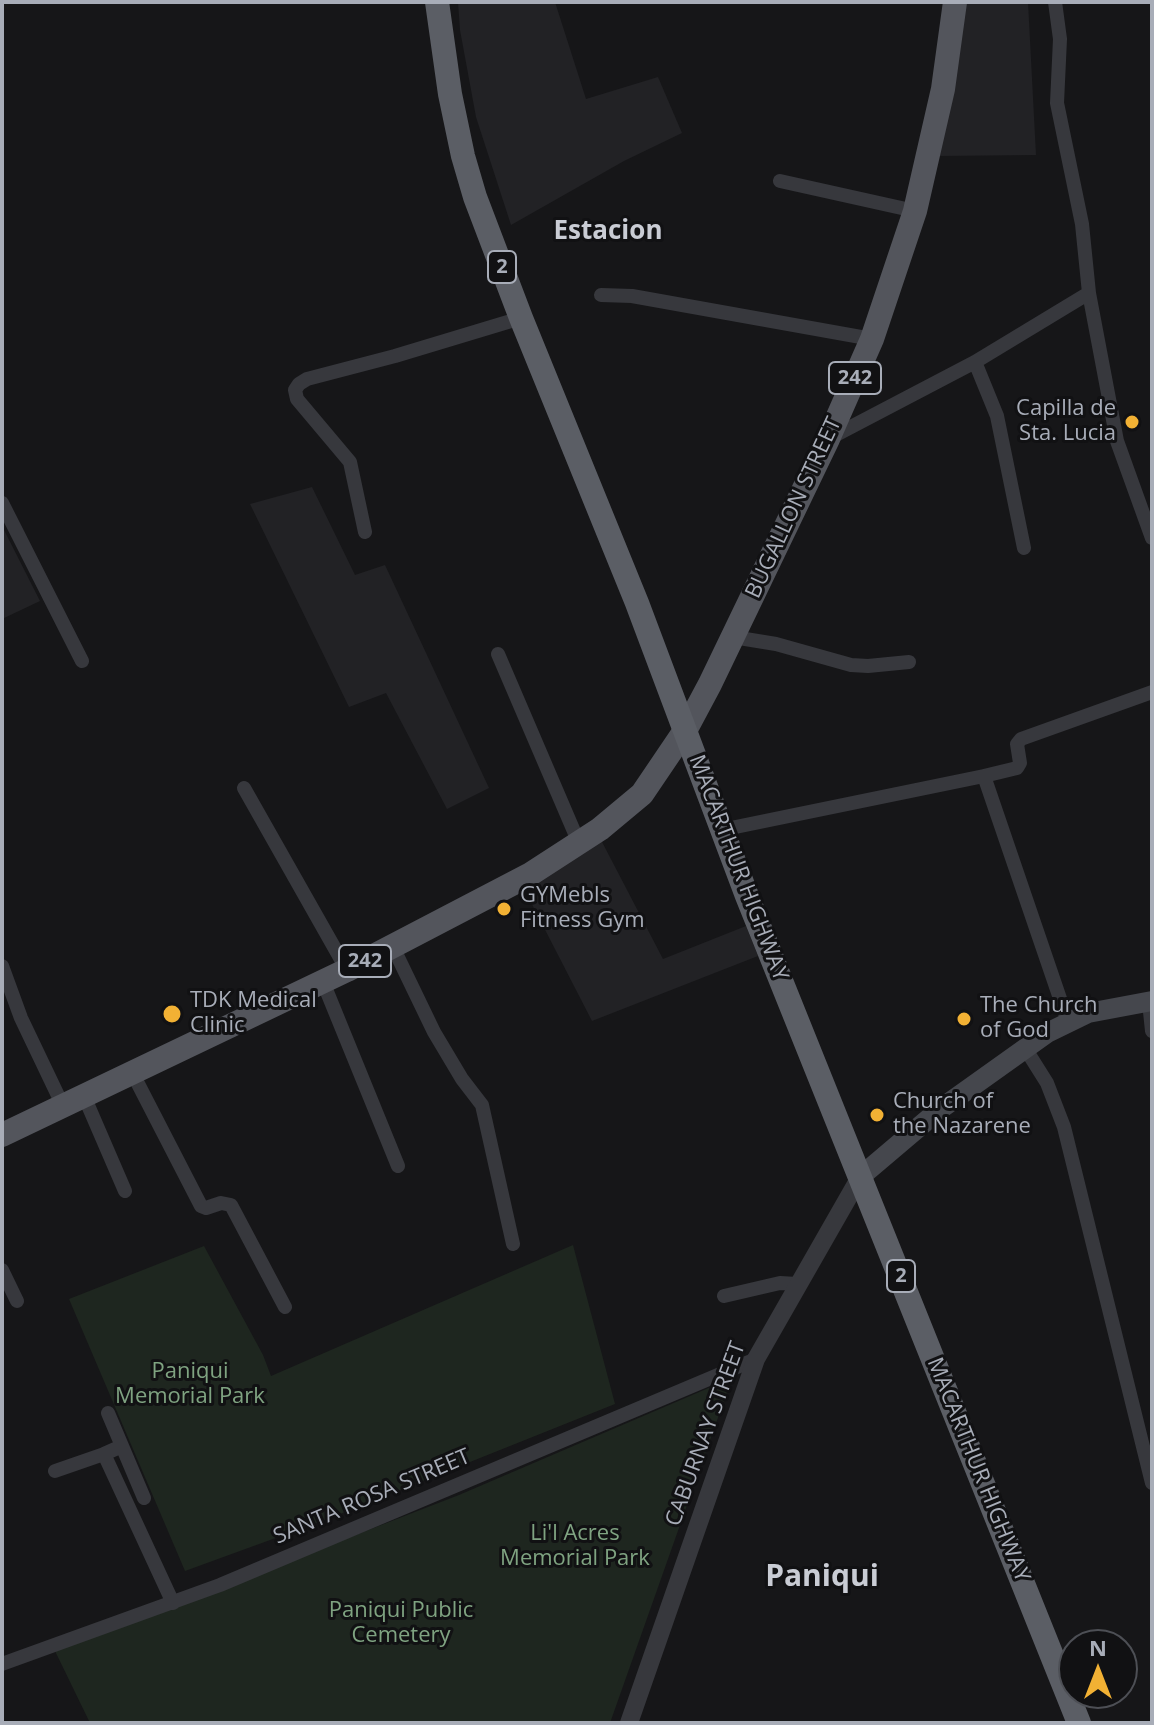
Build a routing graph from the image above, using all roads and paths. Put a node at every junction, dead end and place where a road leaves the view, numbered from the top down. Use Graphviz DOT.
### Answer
graph roads {
  1 [pos="437,2"];
  2 [pos="955,2"];
  3 [pos="1055,2"];
  4 [pos="780,181"];
  5 [pos="915,211"];
  6 [pos="1089,293"];
  7 [pos="601,295"];
  8 [pos="521,318"];
  9 [pos="872,339"];
  10 [pos="975,362"];
  11 [pos="828,439"];
  12 [pos="2,503"];
  13 [pos="365,532"];
  14 [pos="1152,538"];
  15 [pos="1024,548"];
  16 [pos="733,637"];
  17 [pos="498,654"];
  18 [pos="82,661"];
  19 [pos="909,662"];
  20 [pos="1152,692"];
  21 [pos="686,729"];
  22 [pos="984,776"];
  23 [pos="244,788"];
  24 [pos="721,830"];
  25 [pos="579,843"];
  26 [pos="393,947"];
  27 [pos="2,966"];
  28 [pos="347,970"];
  29 [pos="323,982"];
  30 [pos="1150,1002"];
  31 [pos="1068,1022"];
  32 [pos="1152,1031"];
  33 [pos="1025,1048"];
  34 [pos="133,1074"];
  35 [pos="73,1101"];
  36 [pos="2,1135"];
  37 [pos="398,1166"];
  38 [pos="860,1177"];
  39 [pos="125,1191"];
  40 [pos="513,1244"];
  41 [pos="2,1270"];
  42 [pos="797,1284"];
  43 [pos="724,1296"];
  44 [pos="17,1301"];
  45 [pos="285,1307"];
  46 [pos="756,1359"];
  47 [pos="108,1413"];
  48 [pos="122,1446"];
  49 [pos="104,1454"];
  50 [pos="55,1471"];
  51 [pos="1152,1483"];
  52 [pos="144,1498"];
  53 [pos="173,1603"];
  54 [pos="2,1664"];
  55 [pos="629,1723"];
  56 [pos="1079,1723"];
  1 -- 8 [label="highway, MACARTHUR HIGHWAY / 2"];
  2 -- 5 [label="main road, BUGALLON STREET / 242"];
  3 -- 6 [label="street"];
  4 -- 5 [label="street"];
  5 -- 9 [label="main road, BUGALLON STREET / 242"];
  6 -- 10 [label="street"];
  6 -- 14 [label="street"];
  7 -- 9 [label="street"];
  8 -- 13 [label="street"];
  8 -- 21 [label="highway, MACARTHUR HIGHWAY / 2"];
  9 -- 11 [label="main road, BUGALLON STREET / 242"];
  10 -- 11 [label="street"];
  10 -- 15 [label="street"];
  11 -- 16 [label="main road, BUGALLON STREET / 242"];
  12 -- 18 [label="street"];
  16 -- 19 [label="street"];
  16 -- 21 [label="main road, BUGALLON STREET / 242"];
  17 -- 25 [label="street"];
  20 -- 22 [label="street"];
  21 -- 24 [label="highway, MACARTHUR HIGHWAY / 2"];
  21 -- 25 [label="main road, 242"];
  22 -- 24 [label="street"];
  22 -- 31 [label="street"];
  23 -- 28 [label="street"];
  24 -- 38 [label="highway, MACARTHUR HIGHWAY / 2"];
  25 -- 26 [label="main road, 242"];
  26 -- 28 [label="main road, 242"];
  26 -- 40 [label="street"];
  27 -- 35 [label="street"];
  28 -- 29 [label="main road, 242"];
  29 -- 34 [label="main road, 242"];
  29 -- 37 [label="street"];
  30 -- 31 [label="main road"];
  30 -- 32 [label="street"];
  31 -- 33 [label="main road"];
  33 -- 38 [label="main road"];
  33 -- 51 [label="street"];
  34 -- 35 [label="main road, 242"];
  34 -- 45 [label="street"];
  35 -- 36 [label="main road, 242"];
  35 -- 39 [label="street"];
  38 -- 42 [label="street, CABURNAY STREET"];
  38 -- 56 [label="highway, MACARTHUR HIGHWAY / 2"];
  41 -- 44 [label="street"];
  42 -- 43 [label="street"];
  42 -- 46 [label="street, CABURNAY STREET"];
  46 -- 53 [label="street, SANTA ROSA STREET"];
  46 -- 55 [label="street, CABURNAY STREET"];
  47 -- 48 [label="street"];
  48 -- 49 [label="street"];
  48 -- 52 [label="street"];
  49 -- 50 [label="street"];
  49 -- 53 [label="street"];
  53 -- 54 [label="street, SANTA ROSA STREET"];
}
